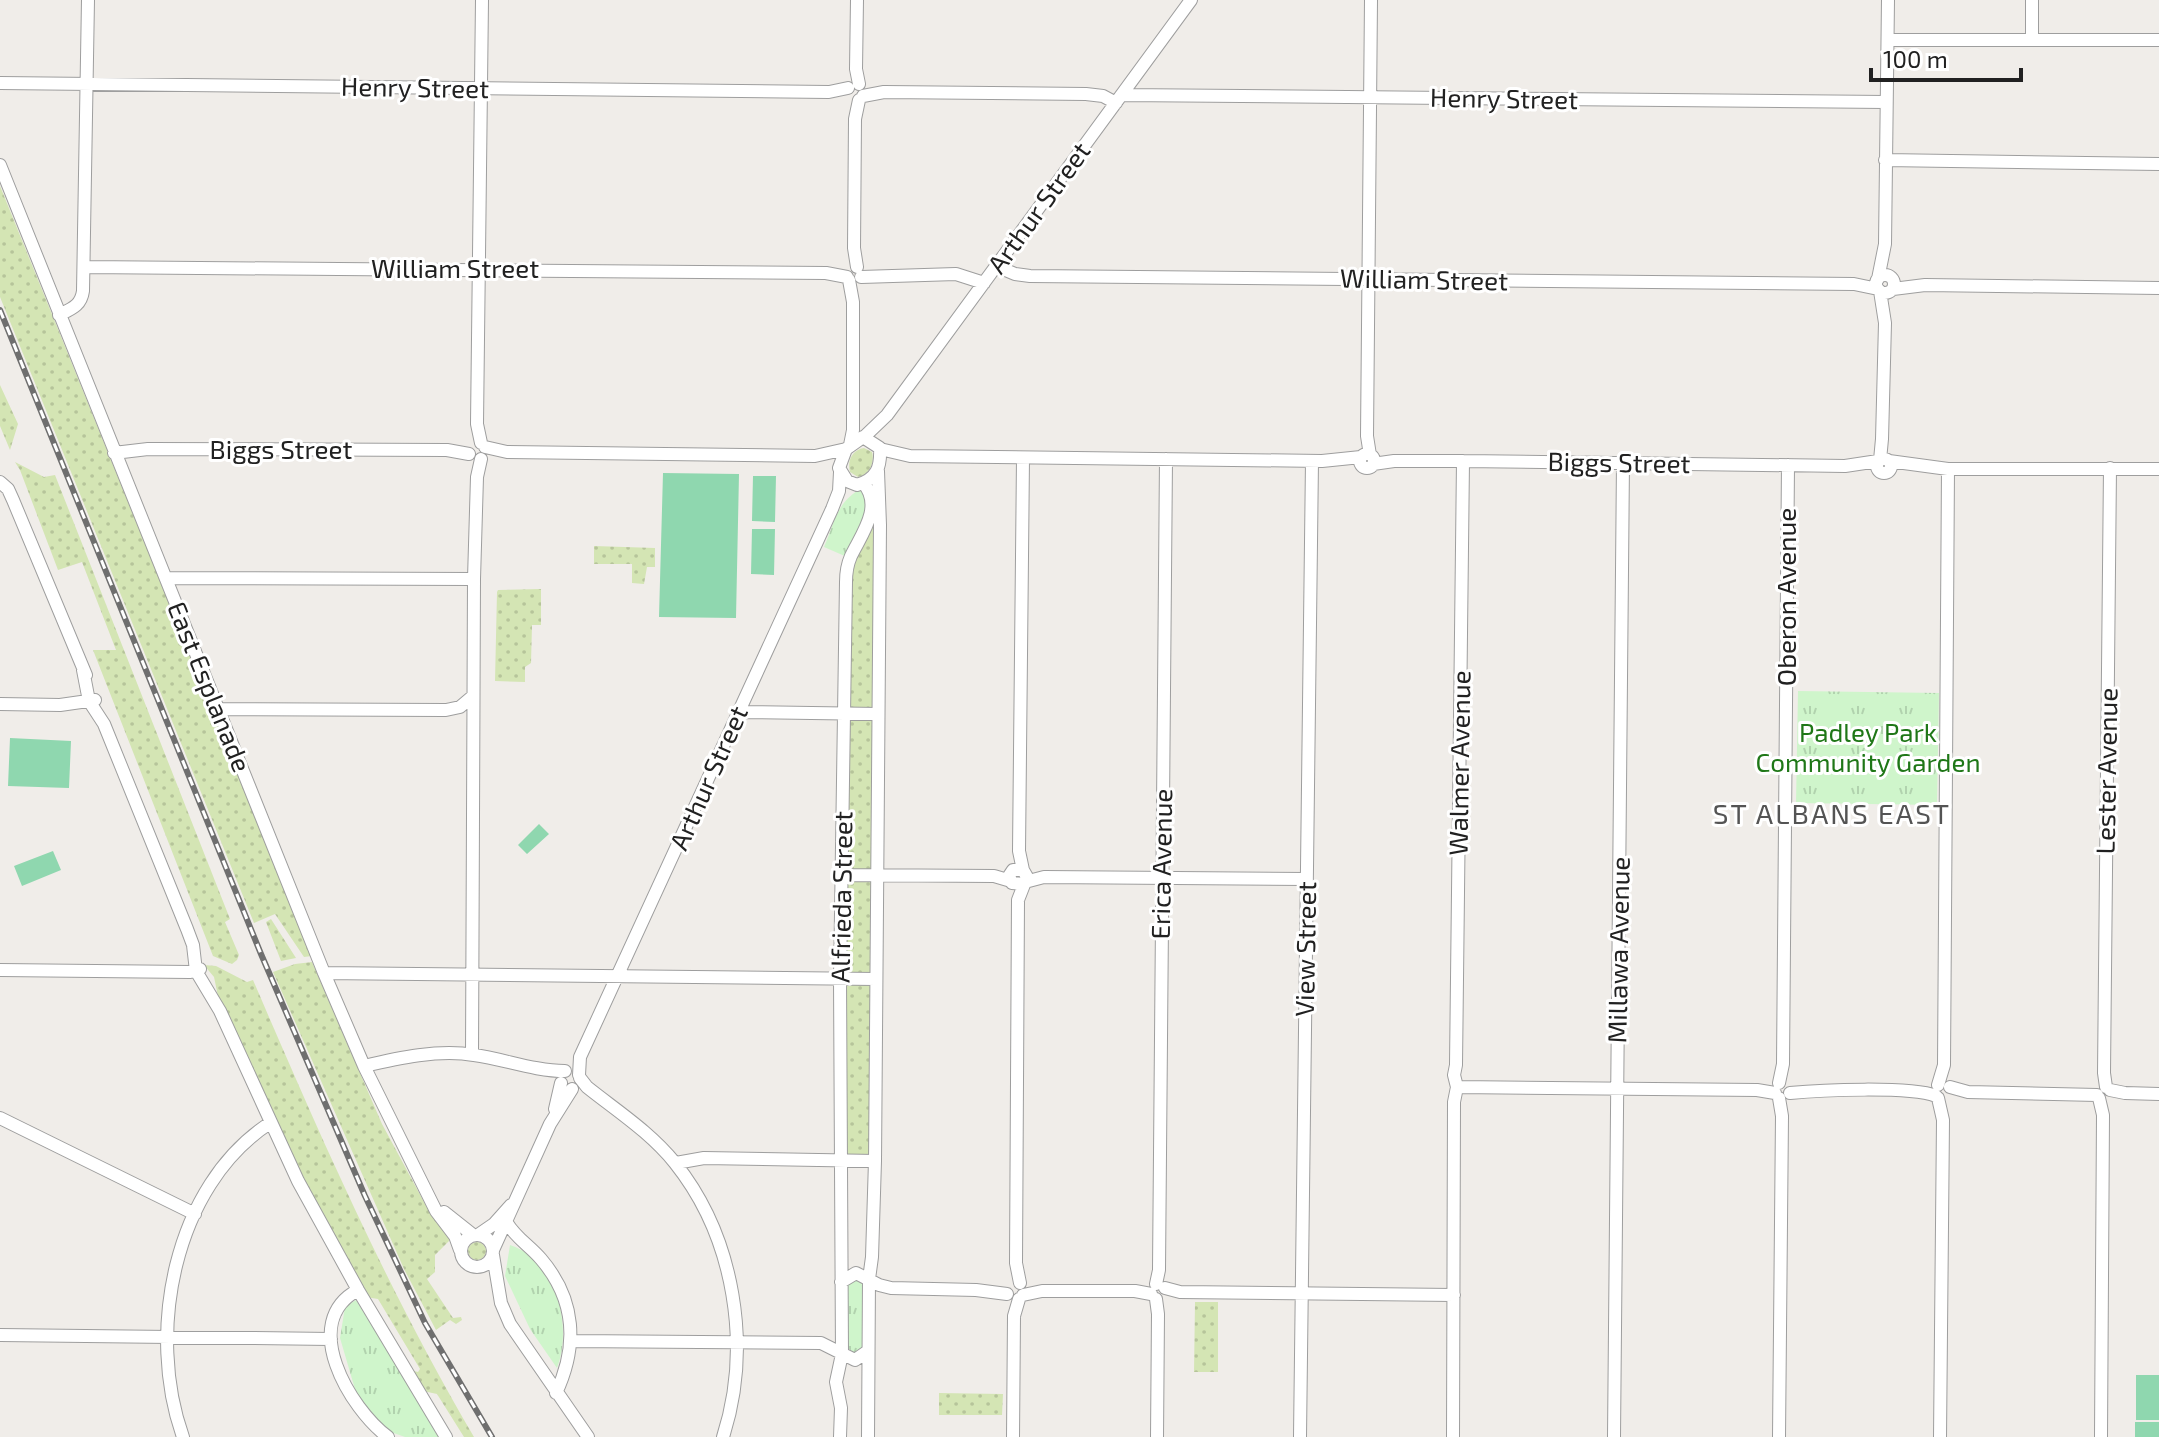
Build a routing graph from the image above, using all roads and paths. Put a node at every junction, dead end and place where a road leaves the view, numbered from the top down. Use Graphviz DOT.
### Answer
graph roads {
  1 [pos="88,0"];
  2 [pos="482,0"];
  3 [pos="857,0"];
  4 [pos="1191,0"];
  5 [pos="1371,0"];
  6 [pos="1888,0"];
  7 [pos="2032,0"];
  8 [pos="2032,39"];
  9 [pos="1888,40"];
  10 [pos="2159,40"];
  11 [pos="0,83"];
  12 [pos="87,83"];
  13 [pos="480,89"];
  14 [pos="856,92"];
  15 [pos="1370,98"];
  16 [pos="1119,99"];
  17 [pos="1886,102"];
  18 [pos="1885,160"];
  19 [pos="2159,164"];
  20 [pos="0,165"];
  21 [pos="996,266"];
  22 [pos="85,267"];
  23 [pos="478,268"];
  24 [pos="854,273"];
  25 [pos="1369,279"];
  26 [pos="984,283"];
  27 [pos="1885,285"];
  28 [pos="2159,288"];
  29 [pos="59,315"];
  30 [pos="887,415"];
  31 [pos="853,416"];
  32 [pos="863,437"];
  33 [pos="848,447"];
  34 [pos="880,448"];
  35 [pos="477,451"];
  36 [pos="114,453"];
  37 [pos="815,456"];
  38 [pos="910,456"];
  39 [pos="1023,458"];
  40 [pos="1166,459"];
  41 [pos="1367,459"];
  42 [pos="1312,461"];
  43 [pos="1463,461"];
  44 [pos="1623,462"];
  45 [pos="1788,465"];
  46 [pos="1884,465"];
  47 [pos="2110,468"];
  48 [pos="879,469"];
  49 [pos="1948,469"];
  50 [pos="2159,469"];
  51 [pos="840,470"];
  52 [pos="0,482"];
  53 [pos="860,484"];
  54 [pos="832,509"];
  55 [pos="166,578"];
  56 [pos="474,579"];
  57 [pos="473,696"];
  58 [pos="92,701"];
  59 [pos="0,704"];
  60 [pos="218,709"];
  61 [pos="446,710"];
  62 [pos="739,712"];
  63 [pos="844,713"];
  64 [pos="878,714"];
  65 [pos="472,725"];
  66 [pos="842,875"];
  67 [pos="877,876"];
  68 [pos="1018,877"];
  69 [pos="1162,878"];
  70 [pos="1307,879"];
  71 [pos="0,970"];
  72 [pos="199,970"];
  73 [pos="324,973"];
  74 [pos="472,976"];
  75 [pos="618,977"];
  76 [pos="840,979"];
  77 [pos="876,979"];
  78 [pos="472,1054"];
  79 [pos="364,1066"];
  80 [pos="570,1080"];
  81 [pos="1460,1087"];
  82 [pos="1618,1089"];
  83 [pos="1782,1090"];
  84 [pos="1943,1092"];
  85 [pos="2104,1093"];
  86 [pos="2159,1094"];
  87 [pos="0,1118"];
  88 [pos="270,1123"];
  89 [pos="840,1161"];
  90 [pos="875,1161"];
  91 [pos="676,1163"];
  92 [pos="516,1199"];
  93 [pos="433,1201"];
  94 [pos="195,1214"];
  95 [pos="507,1223"];
  96 [pos="476,1235"];
  97 [pos="499,1237"];
  98 [pos="522,1242"];
  99 [pos="460,1250"];
  100 [pos="493,1253"];
  101 [pos="473,1267"];
  102 [pos="869,1279"];
  103 [pos="841,1282"];
  104 [pos="497,1285"];
  105 [pos="891,1288"];
  106 [pos="358,1290"];
  107 [pos="1015,1290"];
  108 [pos="1158,1291"];
  109 [pos="1302,1293"];
  110 [pos="1454,1295"];
  111 [pos="868,1311"];
  112 [pos="841,1319"];
  113 [pos="0,1335"];
  114 [pos="166,1336"];
  115 [pos="331,1339"];
  116 [pos="572,1341"];
  117 [pos="737,1342"];
  118 [pos="821,1343"];
  119 [pos="868,1351"];
  120 [pos="842,1354"];
  121 [pos="556,1393"];
  122 [pos="183,1437"];
  123 [pos="388,1437"];
  124 [pos="446,1437"];
  125 [pos="588,1437"];
  126 [pos="723,1437"];
  127 [pos="840,1437"];
  128 [pos="868,1437"];
  129 [pos="1013,1437"];
  130 [pos="1157,1437"];
  131 [pos="1300,1437"];
  132 [pos="1453,1437"];
  133 [pos="1614,1437"];
  134 [pos="1779,1437"];
  135 [pos="1940,1437"];
  136 [pos="2101,1437"];
  1 -- 12 [label="street"];
  2 -- 13 [label="street"];
  3 -- 14 [label="street"];
  4 -- 16 [label="street, Arthur Street"];
  5 -- 15 [label="street"];
  6 -- 9 [label="street"];
  7 -- 8 [label="street"];
  8 -- 9 [label="street"];
  8 -- 10 [label="street"];
  9 -- 17 [label="street"];
  11 -- 12 [label="street, Henry Street"];
  12 -- 13 [label="street, Henry Street"];
  12 -- 22 [label="street"];
  13 -- 14 [label="street, Henry Street"];
  13 -- 23 [label="street"];
  14 -- 16 [label="street, Henry Street"];
  14 -- 24 [label="street"];
  15 -- 16 [label="street, Henry Street"];
  15 -- 17 [label="street, Henry Street"];
  15 -- 25 [label="street"];
  16 -- 21 [label="street, Arthur Street"];
  17 -- 18 [label="street"];
  18 -- 19 [label="street"];
  18 -- 27 [label="street"];
  20 -- 29 [label="street, East Esplanade"];
  21 -- 25 [label="street, William Street"];
  21 -- 26 [label="street, Arthur Street"];
  22 -- 23 [label="street, William Street"];
  22 -- 29 [label="street"];
  23 -- 24 [label="street, William Street"];
  23 -- 35 [label="street"];
  24 -- 26 [label="street, William Street"];
  24 -- 31 [label="street"];
  25 -- 27 [label="street, William Street"];
  25 -- 41 [label="street"];
  26 -- 30 [label="street, Arthur Street"];
  27 -- 28 [label="street, William Street"];
  27 -- 46 [label="street"];
  29 -- 36 [label="street, East Esplanade"];
  30 -- 32 [label="street, Arthur Street"];
  30 -- 34 [label="street, Arthur Street"];
  31 -- 32 [label="street"];
  31 -- 33 [label="street"];
  32 -- 33 [label="street"];
  32 -- 34 [label="street"];
  33 -- 37 [label="street, Biggs Street"];
  33 -- 51 [label="street"];
  34 -- 38 [label="street, Biggs Street"];
  34 -- 48 [label="street"];
  35 -- 36 [label="street, Biggs Street"];
  35 -- 37 [label="street, Biggs Street"];
  35 -- 56 [label="street"];
  36 -- 55 [label="street, East Esplanade"];
  37 -- 51 [label="street, Biggs Street"];
  38 -- 39 [label="street, Biggs Street"];
  38 -- 48 [label="street, Biggs Street"];
  39 -- 40 [label="street, Biggs Street"];
  39 -- 68 [label="street"];
  40 -- 42 [label="street, Biggs Street"];
  40 -- 69 [label="street, Erica Avenue"];
  41 -- 42 [label="street, Biggs Street"];
  41 -- 43 [label="street, Biggs Street"];
  42 -- 70 [label="street, View Street"];
  43 -- 44 [label="street, Biggs Street"];
  43 -- 81 [label="street, Walmer Avenue"];
  44 -- 45 [label="street, Biggs Street"];
  44 -- 82 [label="street, Millawa Avenue"];
  45 -- 46 [label="street, Biggs Street"];
  45 -- 83 [label="street, Oberon Avenue"];
  46 -- 49 [label="street, Biggs Street"];
  47 -- 49 [label="street, Biggs Street"];
  47 -- 50 [label="street, Biggs Street"];
  47 -- 85 [label="street, Lester Avenue"];
  48 -- 53 [label="street"];
  48 -- 64 [label="street, Alfrieda Street"];
  49 -- 84 [label="street"];
  51 -- 53 [label="street"];
  51 -- 54 [label="street, Arthur Street"];
  52 -- 58 [label="street"];
  53 -- 54 [label="street, Arthur Street"];
  53 -- 63 [label="street, Alfrieda Street"];
  54 -- 62 [label="street, Arthur Street"];
  55 -- 56 [label="street"];
  55 -- 60 [label="street, East Esplanade"];
  56 -- 57 [label="street"];
  57 -- 61 [label="street"];
  57 -- 65 [label="street"];
  58 -- 59 [label="street"];
  58 -- 72 [label="street"];
  60 -- 61 [label="street"];
  60 -- 73 [label="street, East Esplanade"];
  61 -- 65 [label="street"];
  62 -- 63 [label="street"];
  62 -- 75 [label="street, Arthur Street"];
  63 -- 64 [label="street"];
  63 -- 66 [label="street, Alfrieda Street"];
  64 -- 67 [label="street, Alfrieda Street"];
  65 -- 74 [label="street"];
  66 -- 67 [label="street"];
  66 -- 76 [label="street, Alfrieda Street"];
  67 -- 68 [label="street"];
  67 -- 77 [label="street, Alfrieda Street"];
  68 -- 69 [label="street"];
  68 -- 107 [label="street"];
  69 -- 70 [label="street"];
  69 -- 108 [label="street, Erica Avenue"];
  70 -- 109 [label="street, View Street"];
  71 -- 72 [label="street"];
  72 -- 88 [label="street"];
  73 -- 74 [label="street"];
  73 -- 79 [label="street, East Esplanade"];
  74 -- 75 [label="street"];
  74 -- 78 [label="street"];
  75 -- 76 [label="street"];
  75 -- 80 [label="street, Arthur Street"];
  76 -- 77 [label="street"];
  76 -- 89 [label="street, Alfrieda Street"];
  77 -- 90 [label="street, Alfrieda Street"];
  78 -- 79 [label="street"];
  78 -- 80 [label="street"];
  79 -- 93 [label="street, East Esplanade"];
  80 -- 91 [label="street"];
  80 -- 92 [label="street"];
  81 -- 82 [label="street"];
  81 -- 110 [label="street, Walmer Avenue"];
  82 -- 83 [label="street"];
  82 -- 133 [label="street, Millawa Avenue"];
  83 -- 84 [label="street"];
  83 -- 134 [label="street, Oberon Avenue"];
  84 -- 85 [label="street"];
  84 -- 135 [label="street"];
  85 -- 86 [label="street"];
  85 -- 136 [label="street, Lester Avenue"];
  87 -- 94 [label="street"];
  88 -- 94 [label="street"];
  88 -- 106 [label="street"];
  89 -- 90 [label="street"];
  89 -- 91 [label="street"];
  89 -- 103 [label="street, Alfrieda Street"];
  90 -- 102 [label="street, Alfrieda Street"];
  91 -- 117 [label="street"];
  92 -- 95 [label="street"];
  92 -- 96 [label="street"];
  93 -- 96 [label="street, East Esplanade"];
  93 -- 99 [label="street, East Esplanade"];
  94 -- 114 [label="street"];
  95 -- 97 [label="street"];
  95 -- 98 [label="street"];
  96 -- 99 [label="street"];
  96 -- 100 [label="street"];
  97 -- 98 [label="street"];
  97 -- 100 [label="street"];
  98 -- 116 [label="street"];
  99 -- 101 [label="street"];
  100 -- 101 [label="street"];
  100 -- 104 [label="street"];
  101 -- 104 [label="street"];
  102 -- 103 [label="street"];
  102 -- 105 [label="street"];
  102 -- 111 [label="street, Alfrieda Street"];
  103 -- 112 [label="street, Alfrieda Street"];
  104 -- 121 [label="street"];
  105 -- 107 [label="street"];
  105 -- 111 [label="street"];
  106 -- 115 [label="street"];
  106 -- 124 [label="street"];
  107 -- 108 [label="street"];
  107 -- 129 [label="street"];
  108 -- 109 [label="street"];
  108 -- 130 [label="street, Erica Avenue"];
  109 -- 110 [label="street"];
  109 -- 131 [label="street, View Street"];
  110 -- 132 [label="street, Walmer Avenue"];
  111 -- 119 [label="street, Alfrieda Street"];
  112 -- 118 [label="street"];
  112 -- 120 [label="street, Alfrieda Street"];
  113 -- 114 [label="street"];
  114 -- 115 [label="street"];
  114 -- 122 [label="street"];
  115 -- 123 [label="street"];
  116 -- 117 [label="street"];
  116 -- 121 [label="street"];
  117 -- 118 [label="street"];
  117 -- 126 [label="street"];
  118 -- 120 [label="street"];
  119 -- 120 [label="street"];
  119 -- 128 [label="street, Alfrieda Street"];
  120 -- 127 [label="street, Alfrieda Street"];
  121 -- 125 [label="street"];
}
